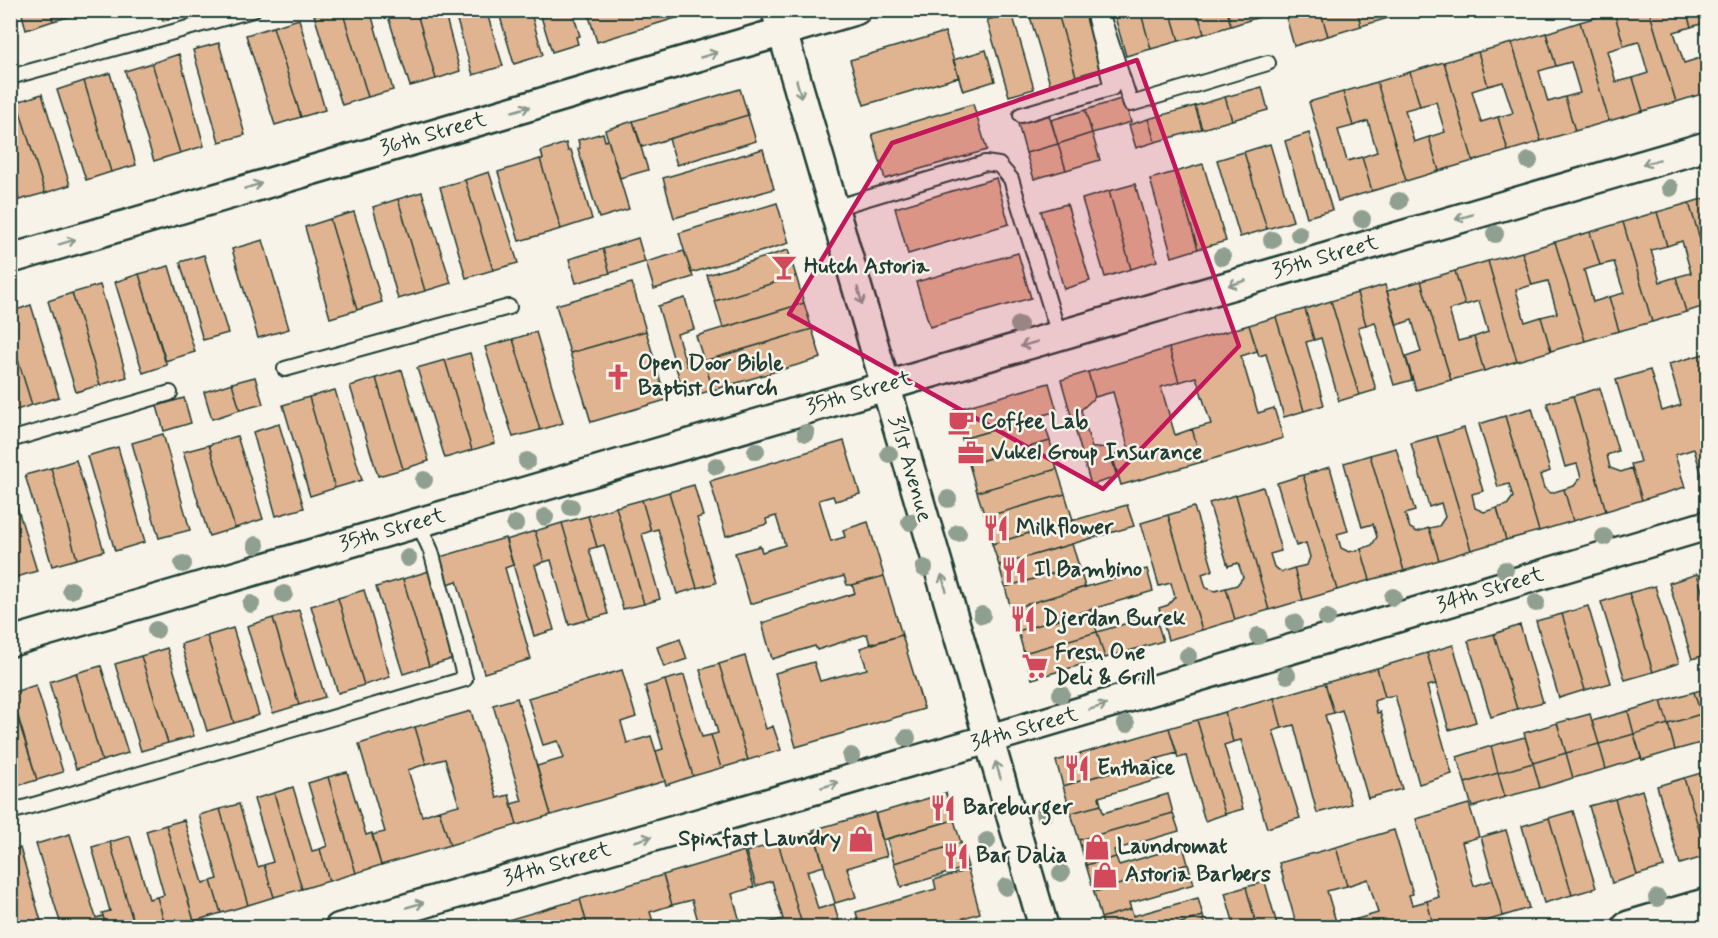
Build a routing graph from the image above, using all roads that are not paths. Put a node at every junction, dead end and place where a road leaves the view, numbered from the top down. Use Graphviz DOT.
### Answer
graph roads {
  1 [pos="253,10"];
  2 [pos="856,10"];
  3 [pos="1096,10"];
  4 [pos="779,22"];
  5 [pos="1268,63"];
  6 [pos="10,77"];
  7 [pos="1021,115"];
  8 [pos="1707,146"];
  9 [pos="834,208"];
  10 [pos="10,259"];
  11 [pos="509,307"];
  12 [pos="1059,335"];
  13 [pos="285,369"];
  14 [pos="886,385"];
  15 [pos="170,393"];
  16 [pos="10,440"];
  17 [pos="418,522"];
  18 [pos="1707,525"];
  19 [pos="10,642"];
  20 [pos="989,739"];
  21 [pos="10,812"];
  22 [pos="1707,904"];
  23 [pos="339,927"];
  24 [pos="1044,927"];
  25 [pos="1629,927"];
  1 -- 6 [label="lane"];
  2 -- 4 [label="street, 36th Street"];
  3 -- 5 [label="lane"];
  3 -- 7 [label="lane"];
  4 -- 9 [label="street, 31st Avenue, one-way"];
  10 -- 4 [label="street, 36th Street, one-way"];
  8 -- 12 [label="street, 35th Street, one-way"];
  9 -- 12 [label="lane"];
  9 -- 14 [label="street, 31st Avenue, one-way"];
  11 -- 13 [label="lane"];
  12 -- 14 [label="street, 35th Street, one-way"];
  14 -- 17 [label="street, 35th Street"];
  20 -- 14 [label="street, 31st Avenue, one-way"];
  15 -- 16 [label="lane"];
  17 -- 19 [label="street, 35th Street"];
  17 -- 21 [label="lane"];
  20 -- 18 [label="street, 34th Street, one-way"];
  23 -- 20 [label="street, 34th Street, one-way"];
  24 -- 20 [label="street, 31st Avenue, one-way"];
  22 -- 25 [label="main road"];
}
